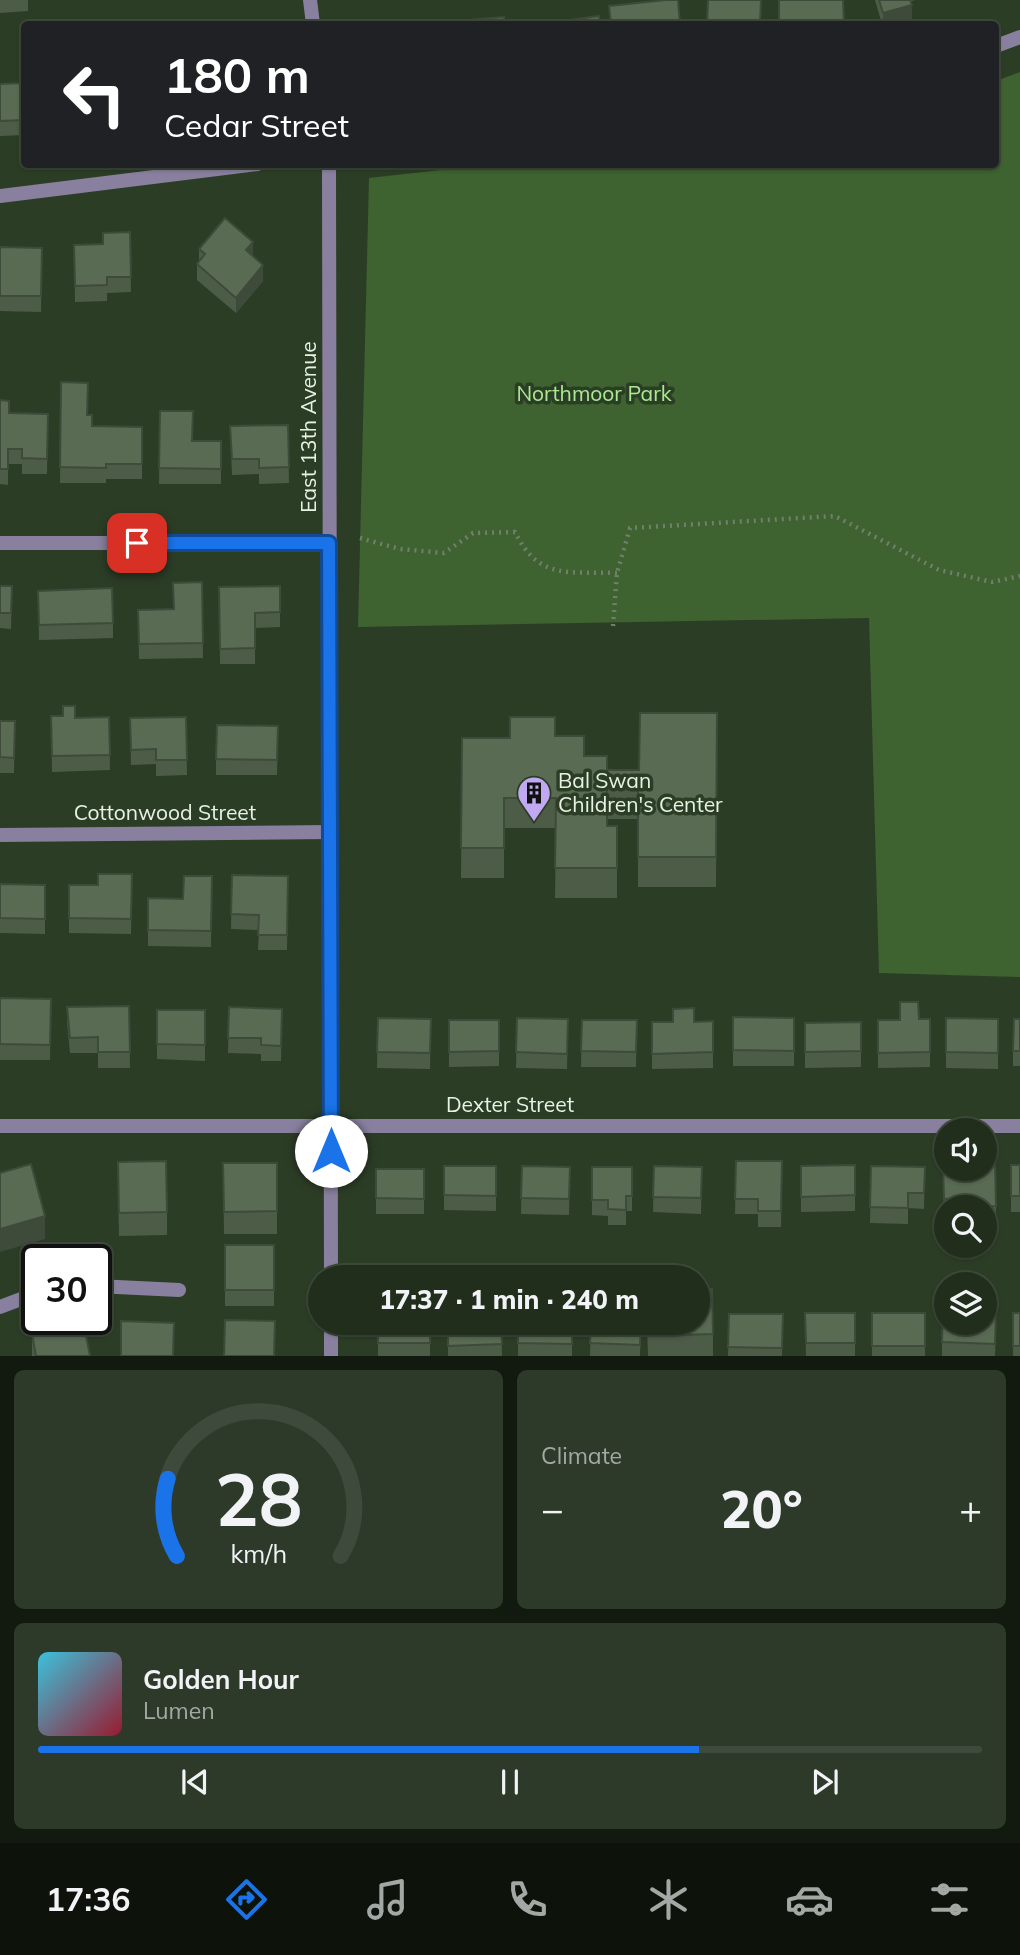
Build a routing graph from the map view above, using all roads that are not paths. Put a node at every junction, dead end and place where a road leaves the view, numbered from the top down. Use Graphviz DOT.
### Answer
graph roads {
  1 [pos="310,0"];
  2 [pos="313,21"];
  3 [pos="1020,37"];
  4 [pos="999,45"];
  5 [pos="225,168"];
  6 [pos="329,168"];
  7 [pos="0,196"];
  8 [pos="0,543"];
  9 [pos="329,543"];
  10 [pos="330,832"];
  11 [pos="0,835"];
  12 [pos="0,1126"];
  13 [pos="331,1126"];
  14 [pos="1020,1126"];
  15 [pos="331,1265"];
  16 [pos="112,1287"];
  17 [pos="179,1290"];
  18 [pos="21,1299"];
  19 [pos="0,1307"];
  20 [pos="331,1335"];
  21 [pos="331,1356"];
  1 -- 2 [label="street"];
  3 -- 4 [label="street"];
  5 -- 7 [label="street"];
  6 -- 9 [label="street, East 13th Avenue"];
  8 -- 9 [label="street"];
  9 -- 10 [label="street, East 13th Avenue"];
  10 -- 11 [label="street, Cottonwood Street"];
  10 -- 13 [label="street, East 13th Avenue"];
  12 -- 13 [label="street, Dexter Street"];
  13 -- 14 [label="street, Dexter Street"];
  13 -- 15 [label="street, East 13th Avenue"];
  16 -- 17 [label="street"];
  18 -- 19 [label="street"];
  20 -- 21 [label="street"];
}
